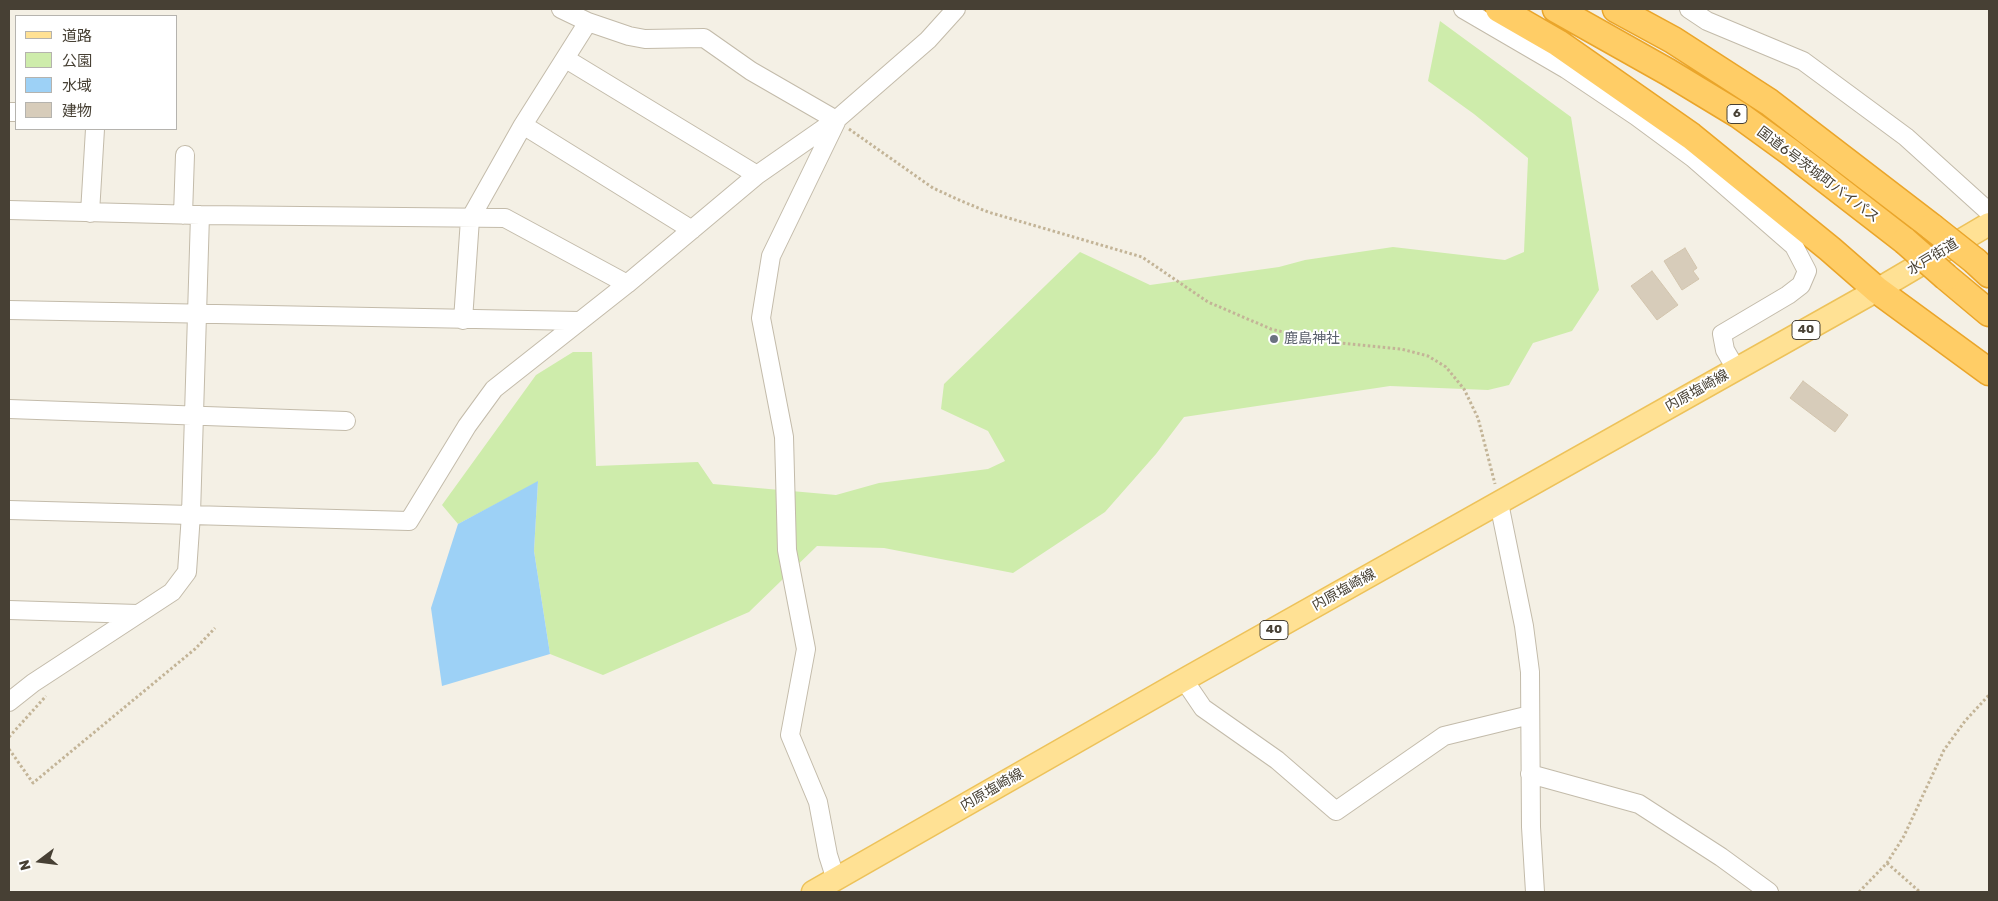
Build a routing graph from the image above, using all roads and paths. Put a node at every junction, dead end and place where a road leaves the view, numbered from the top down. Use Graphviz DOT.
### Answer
graph roads {
  1 [pos="561,9"];
  2 [pos="956,9"];
  3 [pos="1463,9"];
  4 [pos="1498,9"];
  5 [pos="1556,9"];
  6 [pos="1616,9"];
  7 [pos="1626,9"];
  8 [pos="1689,9"];
  9 [pos="588,22"];
  10 [pos="1673,40"];
  11 [pos="566,59"];
  12 [pos="836,120"];
  13 [pos="523,125"];
  14 [pos="95,130"];
  15 [pos="185,155"];
  16 [pos="757,175"];
  17 [pos="9,210"];
  18 [pos="1989,212"];
  19 [pos="90,213"];
  20 [pos="192,215"];
  21 [pos="470,218"];
  22 [pos="1989,224"];
  23 [pos="692,230"];
  24 [pos="1982,267"];
  25 [pos="627,284"];
  26 [pos="1877,290"];
  27 [pos="9,310"];
  28 [pos="1989,313"];
  29 [pos="196,314"];
  30 [pos="464,320"];
  31 [pos="579,321"];
  32 [pos="1736,369"];
  33 [pos="1987,372"];
  34 [pos="9,408"];
  35 [pos="193,415"];
  36 [pos="346,421"];
  37 [pos="1499,503"];
  38 [pos="9,510"];
  39 [pos="191,514"];
  40 [pos="9,610"];
  41 [pos="138,614"];
  42 [pos="215,628"];
  43 [pos="53,670"];
  44 [pos="1184,680"];
  45 [pos="1989,695"];
  46 [pos="9,702"];
  47 [pos="1530,715"];
  48 [pos="9,737"];
  49 [pos="9,749"];
  50 [pos="1530,774"];
  51 [pos="1888,863"];
  52 [pos="836,880"];
  53 [pos="813,892"];
  54 [pos="1535,892"];
  55 [pos="1769,892"];
  56 [pos="1859,892"];
  57 [pos="1920,892"];
  1 -- 9 [label="street"];
  2 -- 12 [label="street"];
  3 -- 32 [label="street"];
  4 -- 26 [label="highway"];
  5 -- 28 [label="highway, 国道6号茨城町バイパス / 6, bridge"];
  6 -- 10 [label="highway, 6"];
  7 -- 10 [label="main road"];
  8 -- 18 [label="street"];
  9 -- 11 [label="street"];
  9 -- 12 [label="street"];
  10 -- 24 [label="highway, 国道6号茨城町バイパス / 6, bridge"];
  11 -- 13 [label="street"];
  11 -- 16 [label="street"];
  12 -- 16 [label="street"];
  12 -- 37 [label="path"];
  12 -- 52 [label="street"];
  13 -- 21 [label="street"];
  13 -- 23 [label="street"];
  14 -- 19 [label="street"];
  15 -- 20 [label="street"];
  16 -- 23 [label="street"];
  17 -- 19 [label="street"];
  19 -- 20 [label="street"];
  20 -- 21 [label="street"];
  20 -- 29 [label="street"];
  21 -- 25 [label="street"];
  21 -- 30 [label="street"];
  22 -- 26 [label="main road, 水戸街道 / 40"];
  23 -- 25 [label="street"];
  25 -- 31 [label="street"];
  26 -- 32 [label="main road, 内原塩崎線 / 40"];
  26 -- 33 [label="highway"];
  27 -- 29 [label="street"];
  29 -- 30 [label="street"];
  29 -- 35 [label="street"];
  30 -- 31 [label="street"];
  31 -- 39 [label="street"];
  32 -- 37 [label="main road, 内原塩崎線 / 40"];
  34 -- 35 [label="street"];
  35 -- 36 [label="street"];
  35 -- 39 [label="street"];
  37 -- 44 [label="main road, 内原塩崎線 / 40"];
  37 -- 47 [label="street"];
  38 -- 39 [label="street"];
  39 -- 41 [label="street"];
  40 -- 41 [label="street"];
  41 -- 43 [label="street"];
  42 -- 49 [label="path"];
  43 -- 46 [label="street"];
  43 -- 48 [label="path"];
  44 -- 47 [label="street"];
  44 -- 52 [label="main road, 内原塩崎線 / 40"];
  45 -- 51 [label="path"];
  47 -- 50 [label="street"];
  50 -- 54 [label="street"];
  50 -- 55 [label="street"];
  51 -- 56 [label="path"];
  51 -- 57 [label="path"];
  52 -- 53 [label="main road, 内原塩崎線 / 40"];
}
